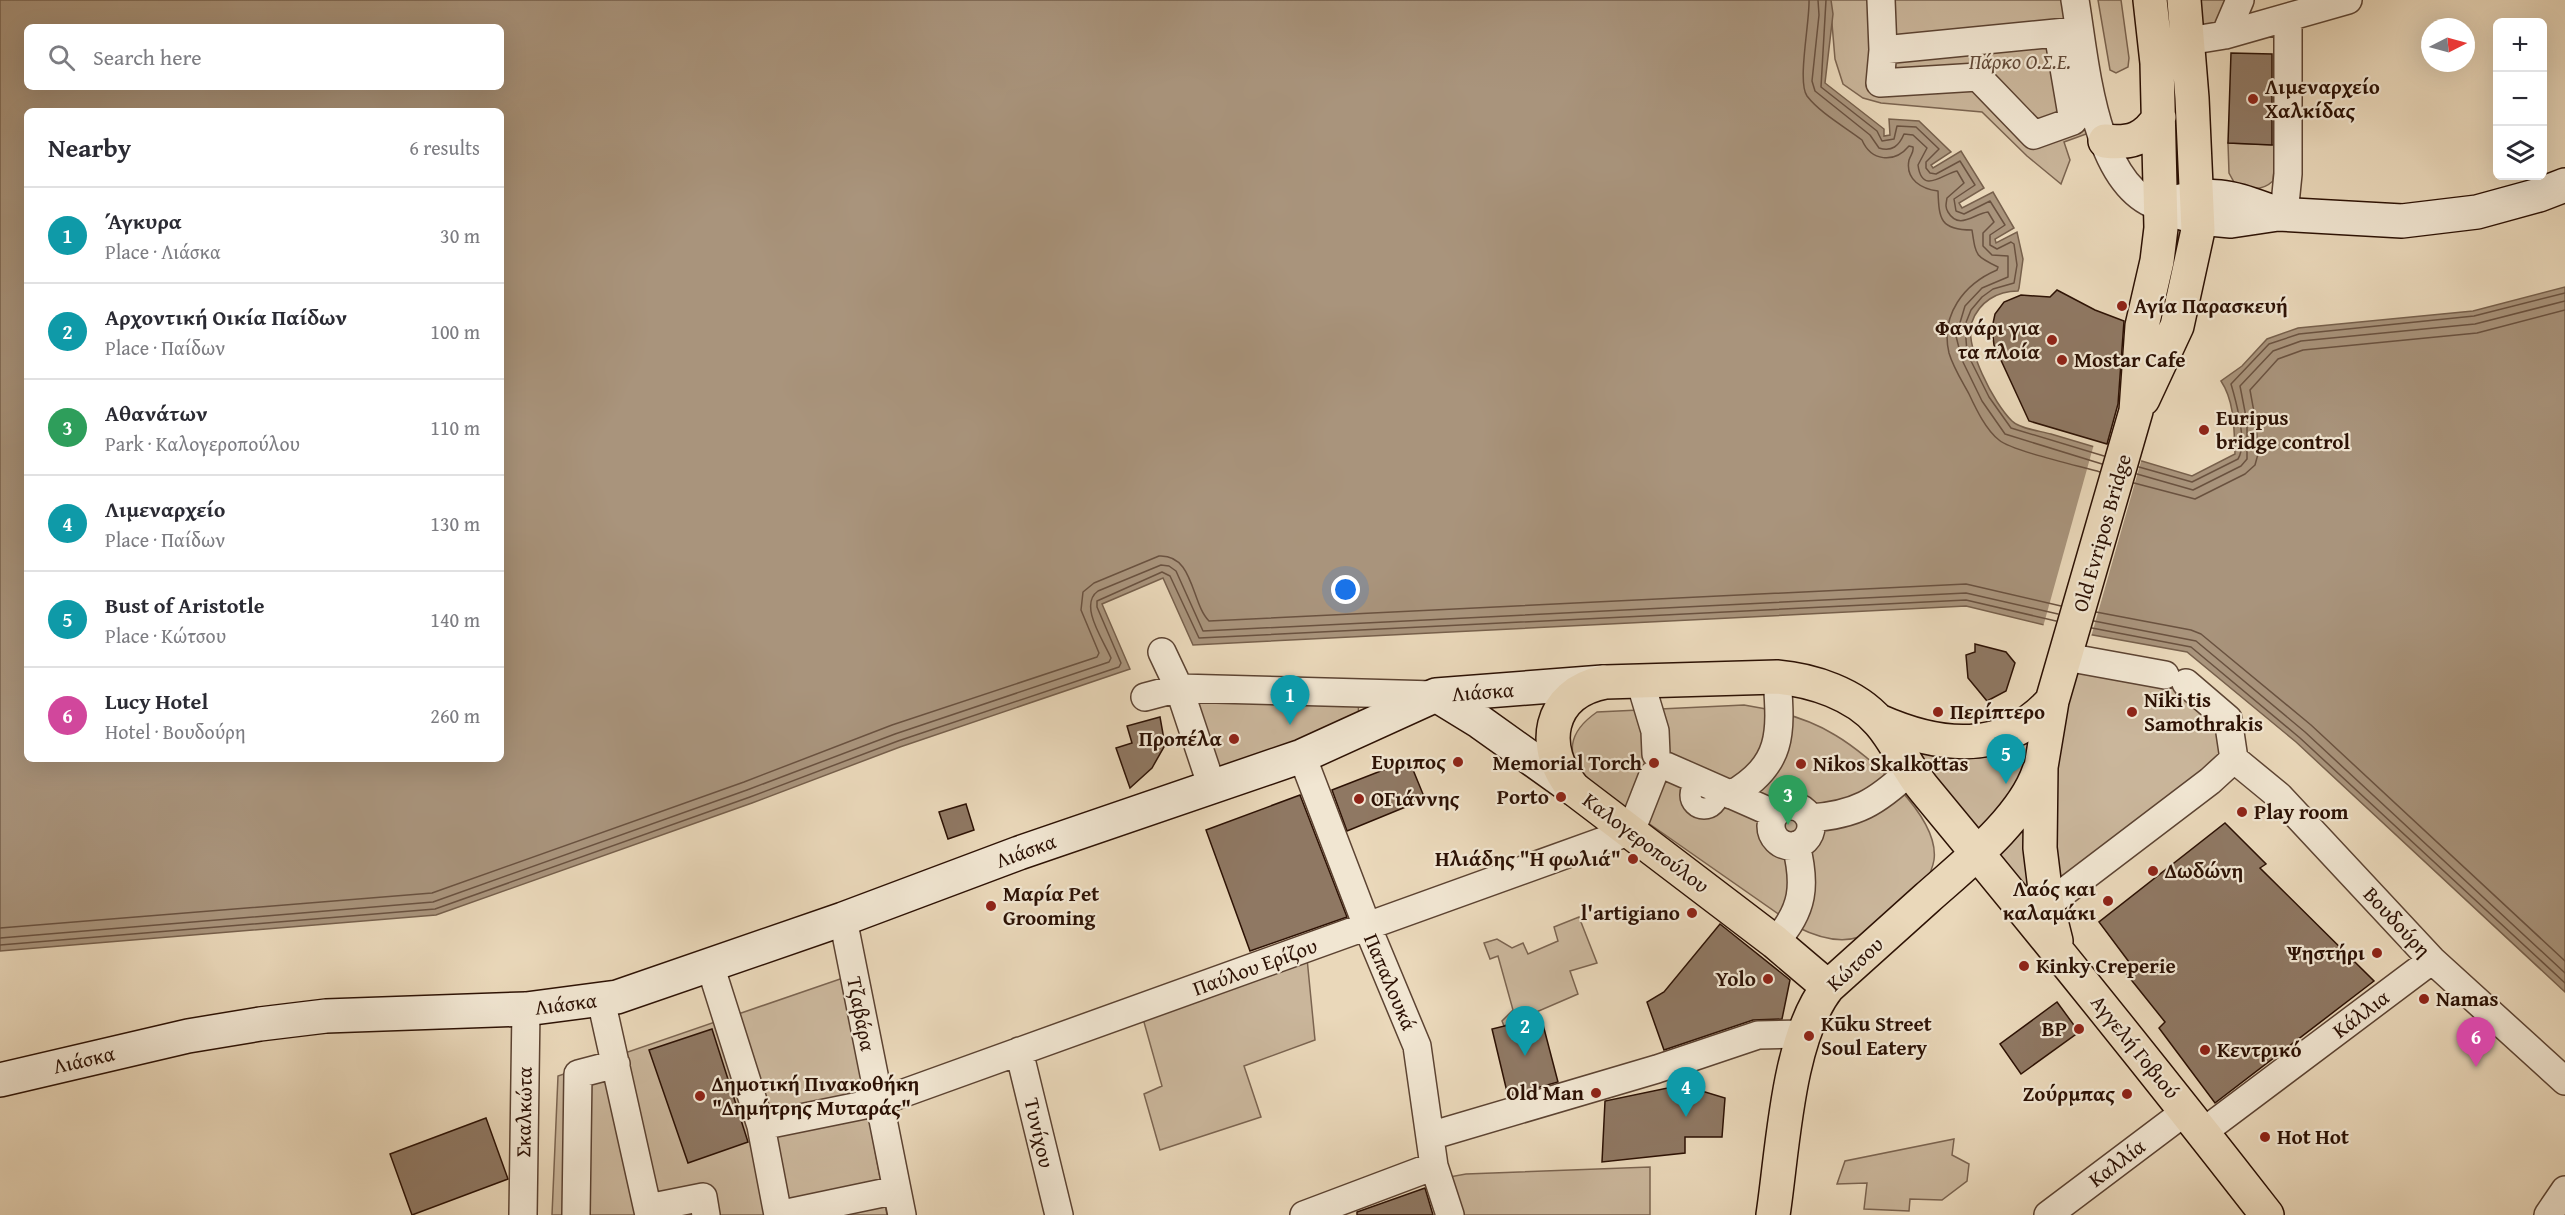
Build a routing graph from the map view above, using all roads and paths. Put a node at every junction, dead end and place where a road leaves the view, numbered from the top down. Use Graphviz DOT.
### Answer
graph roads {
  1 [pos="1881,0"];
  2 [pos="2075,0"];
  3 [pos="2150,0"];
  4 [pos="2184,0"];
  5 [pos="2240,0"];
  6 [pos="2348,0"];
  7 [pos="2288,18"];
  8 [pos="2069,32"];
  9 [pos="2225,35"];
  10 [pos="2188,40"];
  11 [pos="1883,50"];
  12 [pos="2159,117"];
  13 [pos="2105,141"];
  14 [pos="2565,184"];
  15 [pos="2161,207"];
  16 [pos="2198,207"];
  17 [pos="2281,214"];
  18 [pos="2135,416"];
  19 [pos="2068,651"];
  20 [pos="1162,652"];
  21 [pos="1777,677"];
  22 [pos="1640,681"];
  23 [pos="1605,682"];
  24 [pos="1179,688"];
  25 [pos="1436,695"];
  26 [pos="1145,697"];
  27 [pos="2052,701"];
  28 [pos="1879,722"];
  29 [pos="1302,756"];
  30 [pos="2234,759"];
  31 [pos="1658,765"];
  32 [pos="2041,767"];
  33 [pos="1910,771"];
  34 [pos="1212,787"];
  35 [pos="1574,789"];
  36 [pos="1719,790"];
  37 [pos="1775,814"];
  38 [pos="1810,818"];
  39 [pos="1631,831"];
  40 [pos="1796,845"];
  41 [pos="1978,853"];
  42 [pos="2047,905"];
  43 [pos="843,919"];
  44 [pos="1367,926"];
  45 [pos="1775,942"];
  46 [pos="2058,949"];
  47 [pos="2432,960"];
  48 [pos="710,965"];
  49 [pos="1828,987"];
  50 [pos="601,1000"];
  51 [pos="526,1009"];
  52 [pos="1803,1034"];
  53 [pos="1019,1051"];
  54 [pos="616,1064"];
  55 [pos="0,1080"];
  56 [pos="2565,1081"];
  57 [pos="879,1102"];
  58 [pos="2194,1121"];
  59 [pos="761,1126"];
  60 [pos="1430,1136"];
  61 [pos="1434,1166"];
  62 [pos="2565,1190"];
  63 [pos="899,1203"];
  64 [pos="649,1211"];
  65 [pos="576,1214"];
  66 [pos="523,1215"];
  67 [pos="706,1215"];
  68 [pos="778,1215"];
  69 [pos="1059,1215"];
  70 [pos="1304,1215"];
  71 [pos="1450,1215"];
  72 [pos="1773,1215"];
  73 [pos="2048,1215"];
  74 [pos="2267,1215"];
  75 [pos="2548,1215"];
  1 -- 11 [label="street"];
  2 -- 8 [label="street"];
  3 -- 12 [label="main road"];
  4 -- 10 [label="main road"];
  5 -- 9 [label="street"];
  6 -- 7 [label="street"];
  7 -- 9 [label="street"];
  7 -- 17 [label="street"];
  8 -- 11 [label="street"];
  8 -- 11 [label="street"];
  8 -- 13 [label="street"];
  9 -- 10 [label="street"];
  10 -- 16 [label="main road"];
  12 -- 13 [label="main road"];
  12 -- 15 [label="main road"];
  13 -- 15 [label="street"];
  14 -- 17 [label="street"];
  15 -- 16 [label="street"];
  15 -- 18 [label="main road"];
  16 -- 17 [label="street"];
  16 -- 18 [label="main road"];
  18 -- 19 [label="main road, Old Evripos Bridge"];
  19 -- 27 [label="main road, Old Evripos Bridge"];
  19 -- 30 [label="street"];
  20 -- 24 [label="street"];
  21 -- 22 [label="main road, Λιάσκα"];
  21 -- 28 [label="main road, Λιάσκα"];
  21 -- 36 [label="street"];
  22 -- 23 [label="main road, Λιάσκα"];
  22 -- 31 [label="street"];
  23 -- 25 [label="street, Λιάσκα"];
  23 -- 35 [label="main road, Καλογεροπούλου"];
  24 -- 25 [label="street"];
  24 -- 26 [label="street"];
  24 -- 34 [label="street"];
  25 -- 29 [label="street, Λιάσκα"];
  25 -- 35 [label="street, Λιάσκα"];
  27 -- 28 [label="main road"];
  27 -- 32 [label="main road, Old Evripos Bridge"];
  28 -- 33 [label="main road, Λιάσκα"];
  29 -- 34 [label="street, Λιάσκα"];
  29 -- 44 [label="street, Παπαλουκά"];
  30 -- 42 [label="street"];
  30 -- 47 [label="street, Βουδούρη"];
  31 -- 36 [label="street"];
  31 -- 39 [label="street"];
  32 -- 41 [label="main road, Κώτσου"];
  32 -- 42 [label="main road"];
  33 -- 38 [label="street"];
  33 -- 41 [label="main road, Λιάσκα"];
  34 -- 43 [label="street, Λιάσκα"];
  35 -- 39 [label="main road, Καλογεροπούλου"];
  36 -- 37 [label="street"];
  37 -- 38 [label="street"];
  37 -- 40 [label="street"];
  38 -- 40 [label="street"];
  39 -- 44 [label="street, Παύλου Ερίζου"];
  39 -- 45 [label="main road, Καλογεροπούλου"];
  40 -- 45 [label="street"];
  41 -- 46 [label="main road, Αγγελή Γοβιού"];
  41 -- 49 [label="main road, Κώτσου"];
  42 -- 46 [label="main road"];
  43 -- 48 [label="street, Λιάσκα"];
  43 -- 57 [label="street, Τζαβάρα"];
  44 -- 53 [label="street, Παύλου Ερίζου"];
  44 -- 60 [label="street, Παπαλουκά"];
  45 -- 49 [label="main road, Καλογεροπούλου"];
  46 -- 58 [label="main road, Αγγελή Γοβιού"];
  47 -- 56 [label="street, Βουδούρη"];
  47 -- 58 [label="street, Κάλλια"];
  48 -- 50 [label="street, Λιάσκα"];
  48 -- 59 [label="street"];
  49 -- 52 [label="main road, Κώτσου"];
  50 -- 51 [label="street, Λιάσκα"];
  50 -- 54 [label="street"];
  51 -- 55 [label="street, Λιάσκα"];
  51 -- 66 [label="street, Σκαλκώτα"];
  52 -- 60 [label="street"];
  52 -- 72 [label="main road, Κώτσου"];
  53 -- 57 [label="street, Παύλου Ερίζου"];
  53 -- 69 [label="street, Τυνίχου"];
  54 -- 64 [label="street"];
  54 -- 65 [label="street"];
  57 -- 59 [label="street, Παύλου Ερίζου"];
  57 -- 63 [label="street, Τζαβάρα"];
  58 -- 73 [label="street, Καλλία"];
  58 -- 74 [label="main road, Αγγελή Γοβιού"];
  59 -- 68 [label="street"];
  60 -- 61 [label="street, Παπαλουκά"];
  61 -- 70 [label="street"];
  61 -- 71 [label="street, Παπαλουκά"];
  62 -- 75 [label="street"];
  63 -- 68 [label="street"];
  64 -- 67 [label="street"];
}
